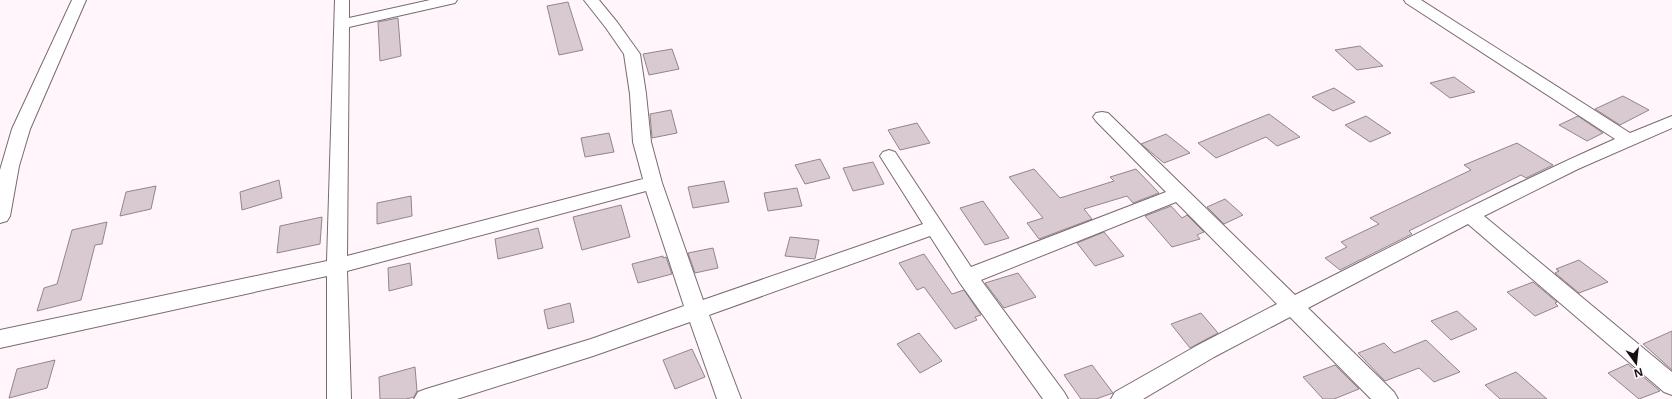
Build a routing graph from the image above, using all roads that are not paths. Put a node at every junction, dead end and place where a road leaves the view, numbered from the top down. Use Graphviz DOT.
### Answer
graph roads {
  1 [pos="79,0"];
  2 [pos="342,0"];
  3 [pos="450,0"];
  4 [pos="591,0"];
  5 [pos="1411,0"];
  6 [pos="342,24"];
  7 [pos="1102,117"];
  8 [pos="1672,121"];
  9 [pos="1628,140"];
  10 [pos="889,156"];
  11 [pos="653,183"];
  12 [pos="1179,194"];
  13 [pos="1470,215"];
  14 [pos="0,216"];
  15 [pos="935,227"];
  16 [pos="337,266"];
  17 [pos="967,277"];
  18 [pos="1293,307"];
  19 [pos="697,312"];
  20 [pos="0,340"];
  21 [pos="1672,385"];
  22 [pos="339,399"];
  23 [pos="426,399"];
  24 [pos="729,399"];
  25 [pos="1056,399"];
  26 [pos="1123,399"];
  27 [pos="1386,399"];
  1 -- 14 [label="street"];
  2 -- 6 [label="street"];
  3 -- 6 [label="street"];
  4 -- 11 [label="street"];
  5 -- 9 [label="street"];
  6 -- 16 [label="street"];
  7 -- 12 [label="street"];
  8 -- 9 [label="street"];
  9 -- 13 [label="street"];
  10 -- 15 [label="street"];
  11 -- 16 [label="street"];
  11 -- 19 [label="street"];
  12 -- 17 [label="street"];
  12 -- 18 [label="street"];
  13 -- 18 [label="street"];
  13 -- 21 [label="street"];
  15 -- 17 [label="street"];
  15 -- 19 [label="street"];
  16 -- 20 [label="street"];
  16 -- 22 [label="street"];
  17 -- 25 [label="street"];
  18 -- 26 [label="street"];
  18 -- 27 [label="street"];
  19 -- 23 [label="street"];
  19 -- 24 [label="street"];
}
